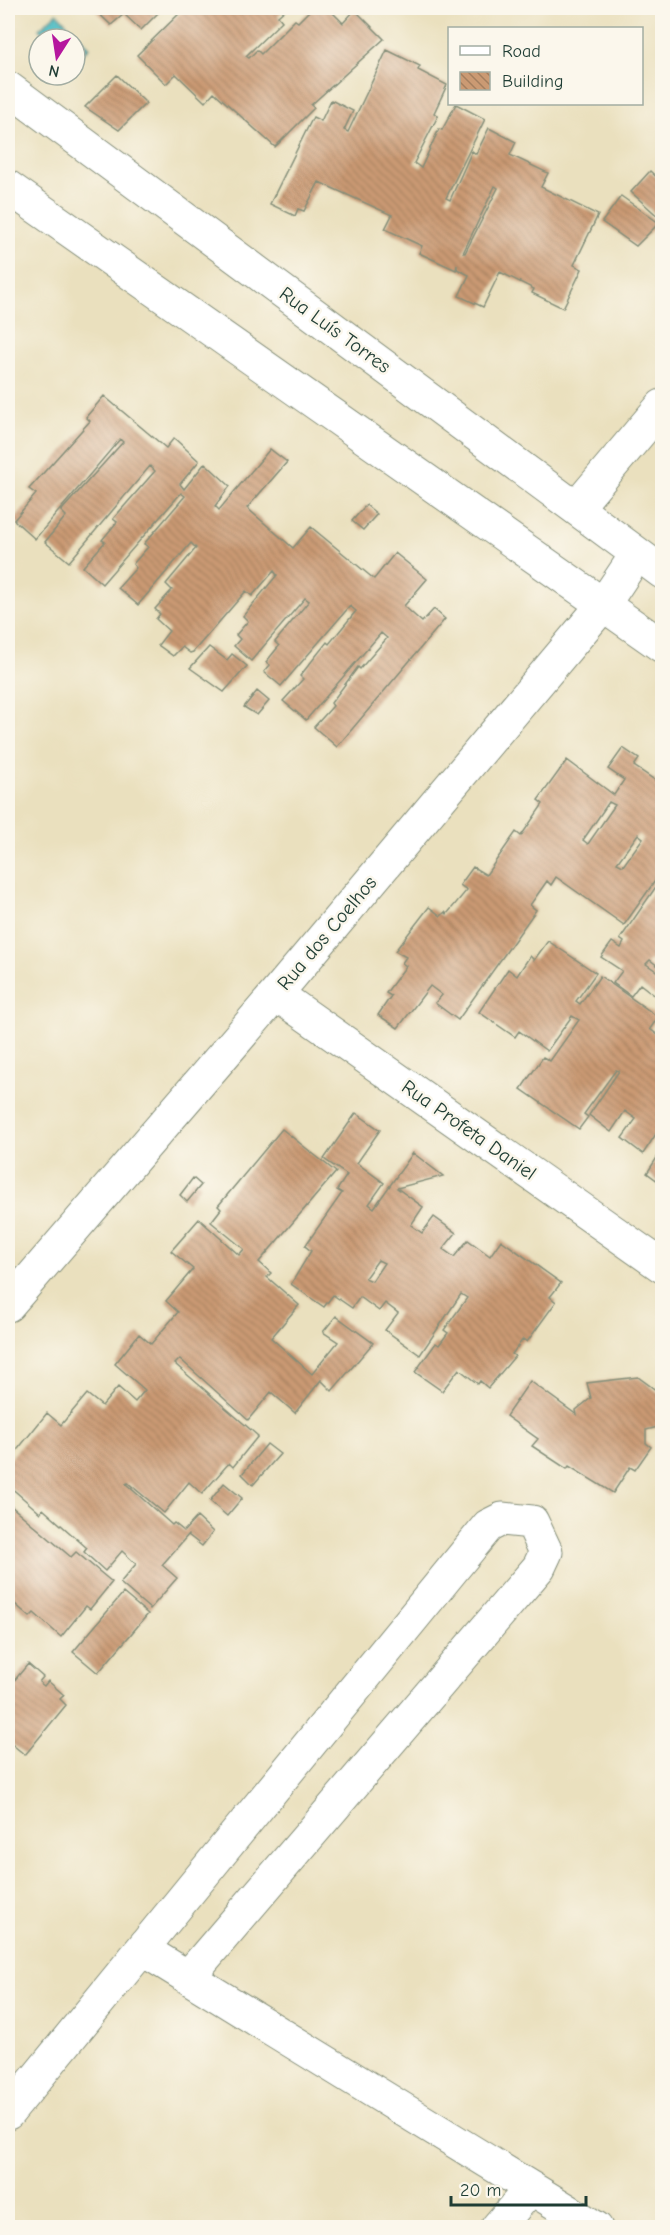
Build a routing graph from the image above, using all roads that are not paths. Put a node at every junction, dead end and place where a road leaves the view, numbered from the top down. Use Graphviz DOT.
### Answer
graph roads {
  1 [pos="8,88"];
  2 [pos="8,187"];
  3 [pos="663,406"];
  4 [pos="576,508"];
  5 [pos="650,563"];
  6 [pos="603,604"];
  7 [pos="663,646"];
  8 [pos="276,994"];
  9 [pos="663,1266"];
  10 [pos="8,1305"];
  11 [pos="142,1949"];
  12 [pos="188,1977"];
  13 [pos="8,2114"];
  14 [pos="531,2188"];
  15 [pos="497,2228"];
  16 [pos="596,2228"];
  1 -- 4 [label="street, Rua Luís Torres"];
  2 -- 6 [label="street"];
  3 -- 4 [label="street"];
  4 -- 5 [label="street, Rua Luís Torres"];
  5 -- 6 [label="street, Rua dos Coelhos"];
  6 -- 7 [label="street"];
  6 -- 8 [label="street, Rua dos Coelhos"];
  8 -- 9 [label="street, Rua Profeta Daniel"];
  8 -- 10 [label="street, Rua dos Coelhos"];
  11 -- 12 [label="street"];
  11 -- 12 [label="street"];
  11 -- 13 [label="street"];
  12 -- 14 [label="street"];
  14 -- 15 [label="street"];
  14 -- 16 [label="street"];
}
